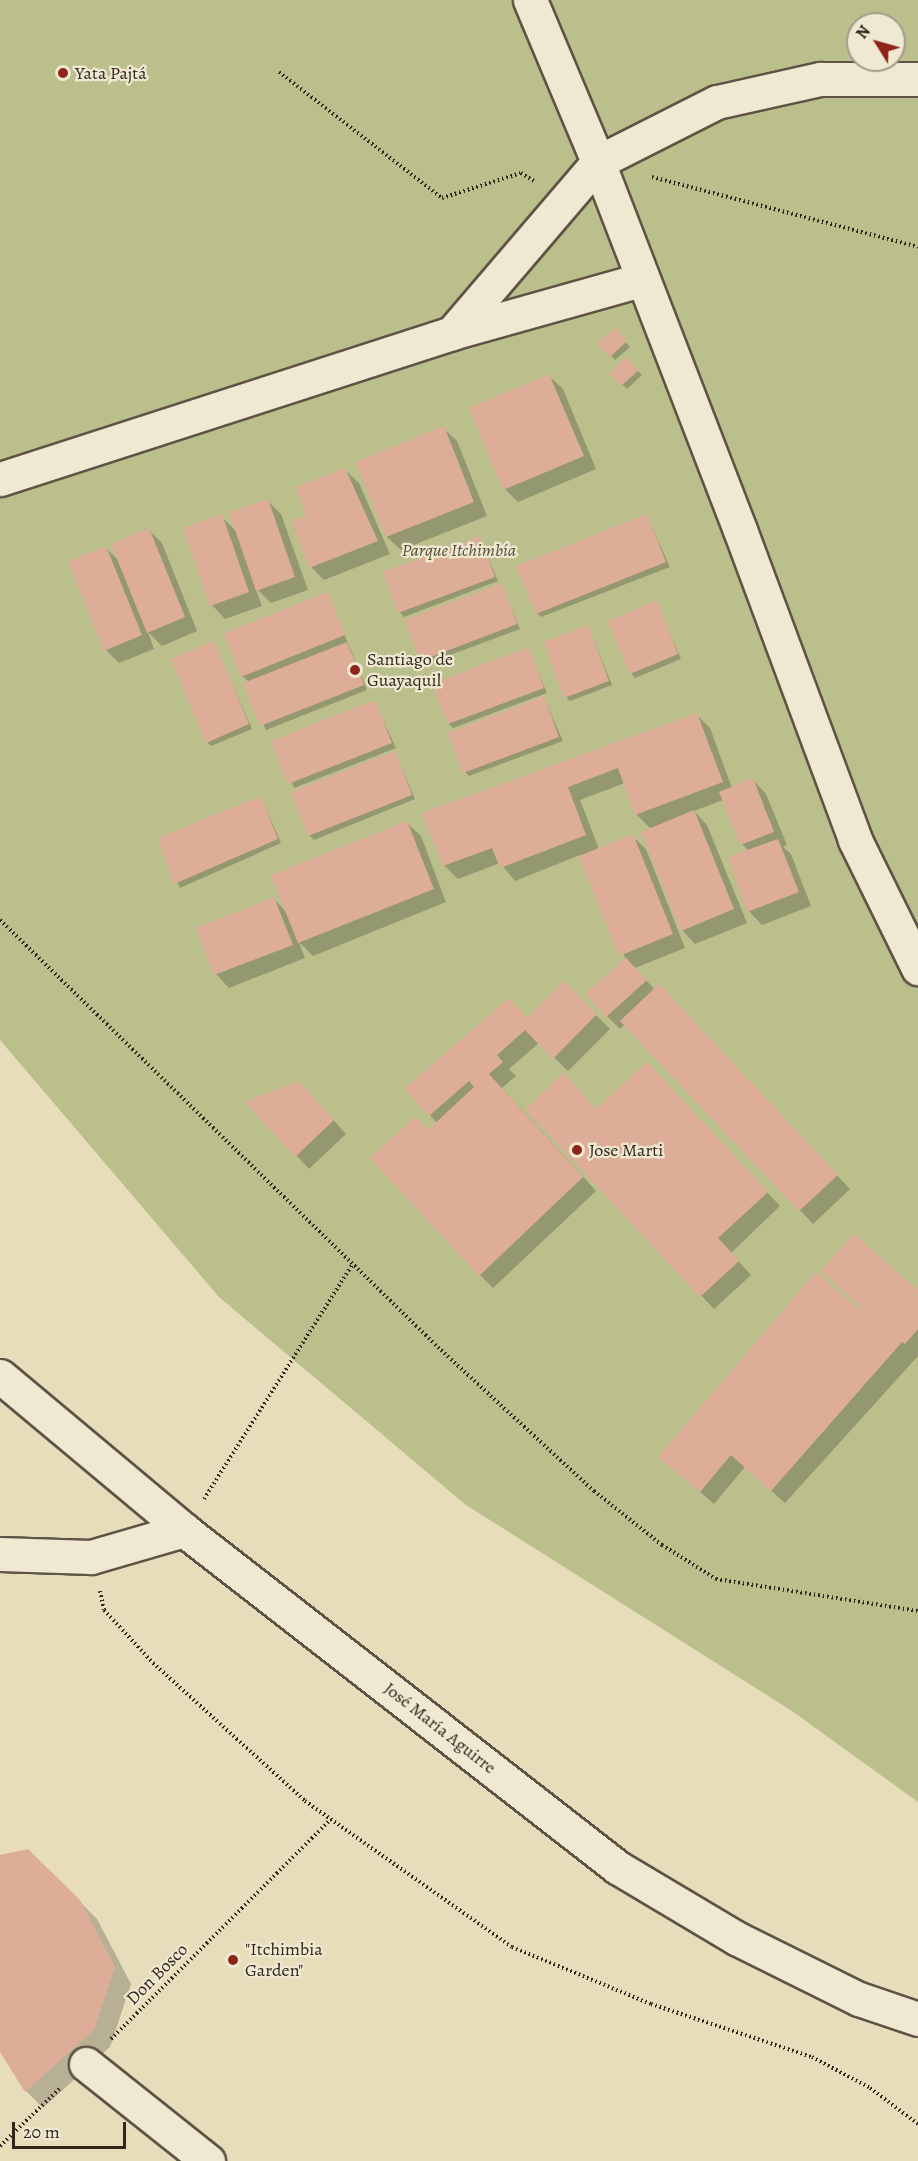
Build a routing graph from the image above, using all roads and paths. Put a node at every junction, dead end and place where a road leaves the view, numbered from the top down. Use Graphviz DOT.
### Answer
graph roads {
  1 [pos="530,0"];
  2 [pos="279,72"];
  3 [pos="918,79"];
  4 [pos="598,162"];
  5 [pos="565,200"];
  6 [pos="918,247"];
  7 [pos="641,280"];
  8 [pos="452,333"];
  9 [pos="0,479"];
  10 [pos="0,920"];
  11 [pos="918,968"];
  12 [pos="352,1265"];
  13 [pos="0,1376"];
  14 [pos="184,1530"];
  15 [pos="0,1554"];
  16 [pos="91,1557"];
  17 [pos="918,1611"];
  18 [pos="331,1819"];
  19 [pos="918,2019"];
  20 [pos="86,2064"];
  21 [pos="918,2124"];
  22 [pos="0,2146"];
  23 [pos="208,2161"];
  1 -- 4 [label="street"];
  2 -- 5 [label="path"];
  3 -- 4 [label="street"];
  4 -- 5 [label="street"];
  4 -- 6 [label="path"];
  4 -- 7 [label="street"];
  5 -- 8 [label="street"];
  7 -- 8 [label="street"];
  7 -- 11 [label="street"];
  8 -- 9 [label="street"];
  10 -- 12 [label="path"];
  12 -- 14 [label="path"];
  12 -- 17 [label="path"];
  13 -- 14 [label="street, José María Aguirre"];
  14 -- 16 [label="street"];
  14 -- 19 [label="street, José María Aguirre"];
  15 -- 16 [label="street"];
  16 -- 18 [label="path"];
  18 -- 20 [label="path, Don Bosco"];
  18 -- 21 [label="path"];
  20 -- 22 [label="path, Don Bosco"];
  20 -- 23 [label="street"];
}
